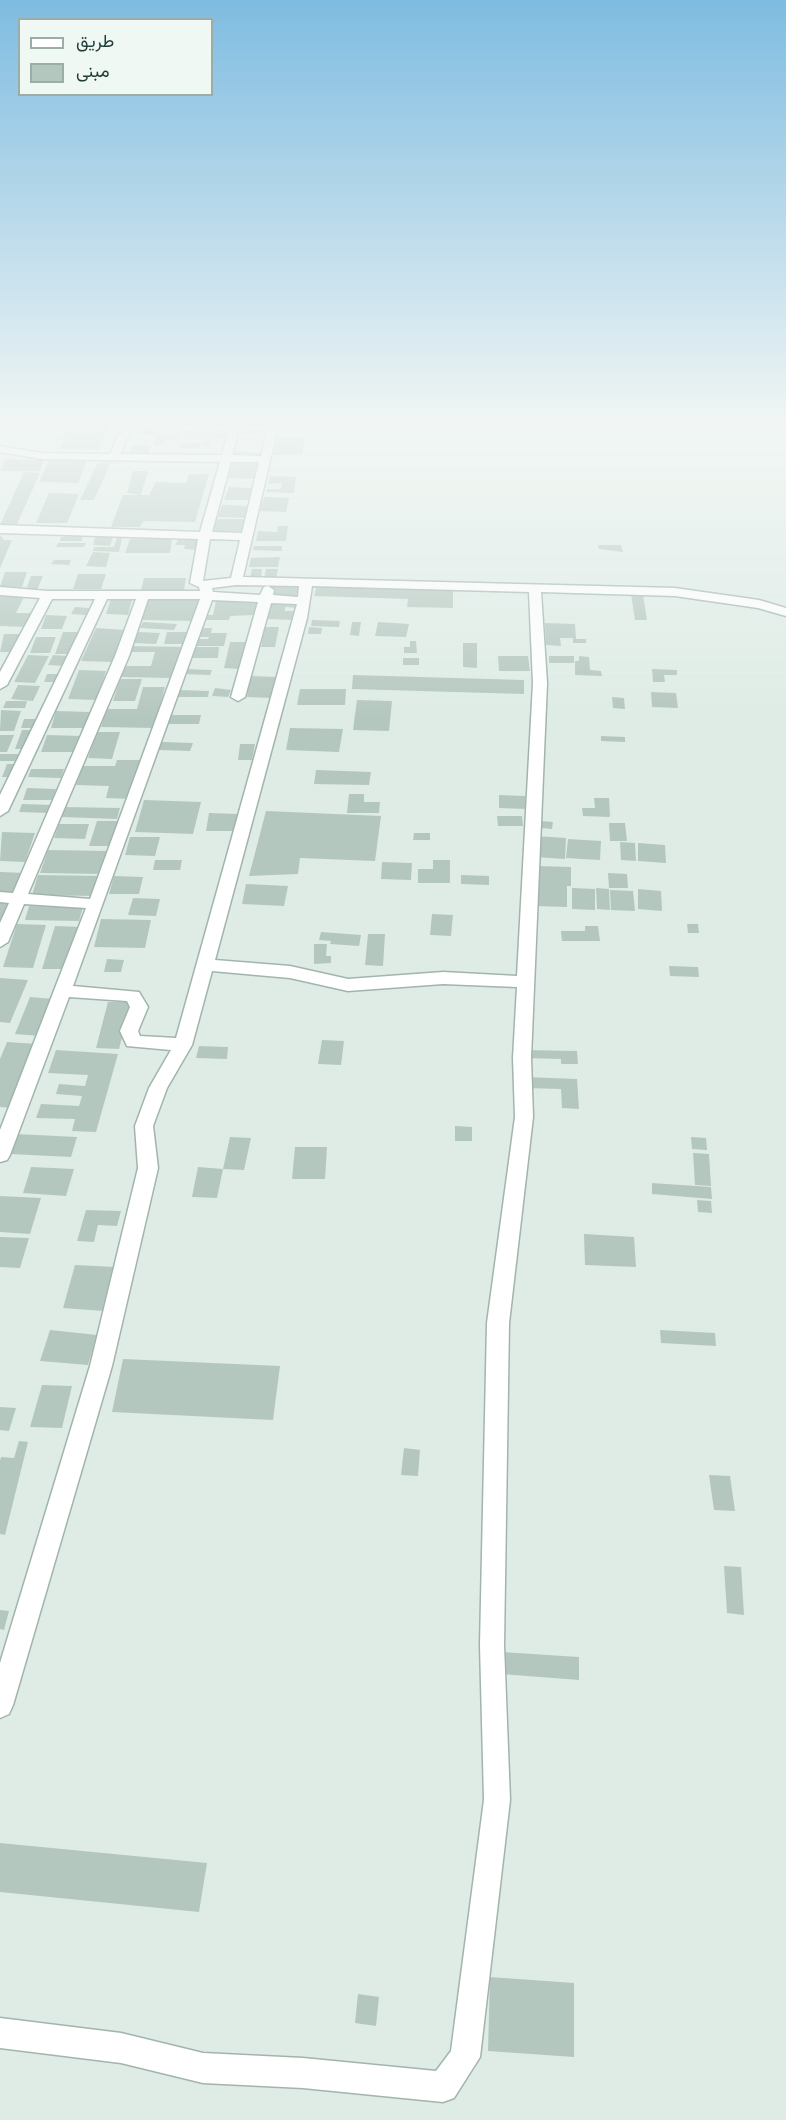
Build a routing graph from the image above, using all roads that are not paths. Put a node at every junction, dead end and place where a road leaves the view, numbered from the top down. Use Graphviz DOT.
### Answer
graph roads {
  1 [pos="210,521"];
  2 [pos="251,521"];
  3 [pos="0,529"];
  4 [pos="206,536"];
  5 [pos="247,537"];
  6 [pos="236,581"];
  7 [pos="206,590"];
  8 [pos="535,590"];
  9 [pos="0,591"];
  10 [pos="268,591"];
  11 [pos="305,591"];
  12 [pos="48,595"];
  13 [pos="103,595"];
  14 [pos="143,596"];
  15 [pos="786,612"];
  16 [pos="0,686"];
  17 [pos="238,697"];
  18 [pos="0,811"];
  19 [pos="0,897"];
  20 [pos="18,898"];
  21 [pos="96,904"];
  22 [pos="0,942"];
  23 [pos="207,965"];
  24 [pos="525,982"];
  25 [pos="62,991"];
  26 [pos="183,1045"];
  27 [pos="0,1155"];
  28 [pos="0,1705"];
  29 [pos="0,2033"];
  1 -- 4 [label="street"];
  2 -- 5 [label="street"];
  3 -- 4 [label="street"];
  4 -- 5 [label="street"];
  4 -- 7 [label="street"];
  5 -- 6 [label="street"];
  6 -- 7 [label="street"];
  6 -- 10 [label="street"];
  7 -- 10 [label="street"];
  7 -- 14 [label="street"];
  7 -- 21 [label="street"];
  8 -- 11 [label="street"];
  8 -- 15 [label="street"];
  8 -- 24 [label="street"];
  9 -- 12 [label="street"];
  10 -- 11 [label="street"];
  10 -- 17 [label="street"];
  11 -- 23 [label="street"];
  12 -- 13 [label="street"];
  12 -- 16 [label="street"];
  13 -- 14 [label="street"];
  13 -- 18 [label="street"];
  14 -- 20 [label="street"];
  19 -- 20 [label="street"];
  20 -- 21 [label="street"];
  20 -- 22 [label="street"];
  21 -- 25 [label="street"];
  23 -- 24 [label="street"];
  23 -- 26 [label="street"];
  24 -- 29 [label="street"];
  25 -- 26 [label="street"];
  25 -- 27 [label="street"];
  26 -- 28 [label="street"];
}
